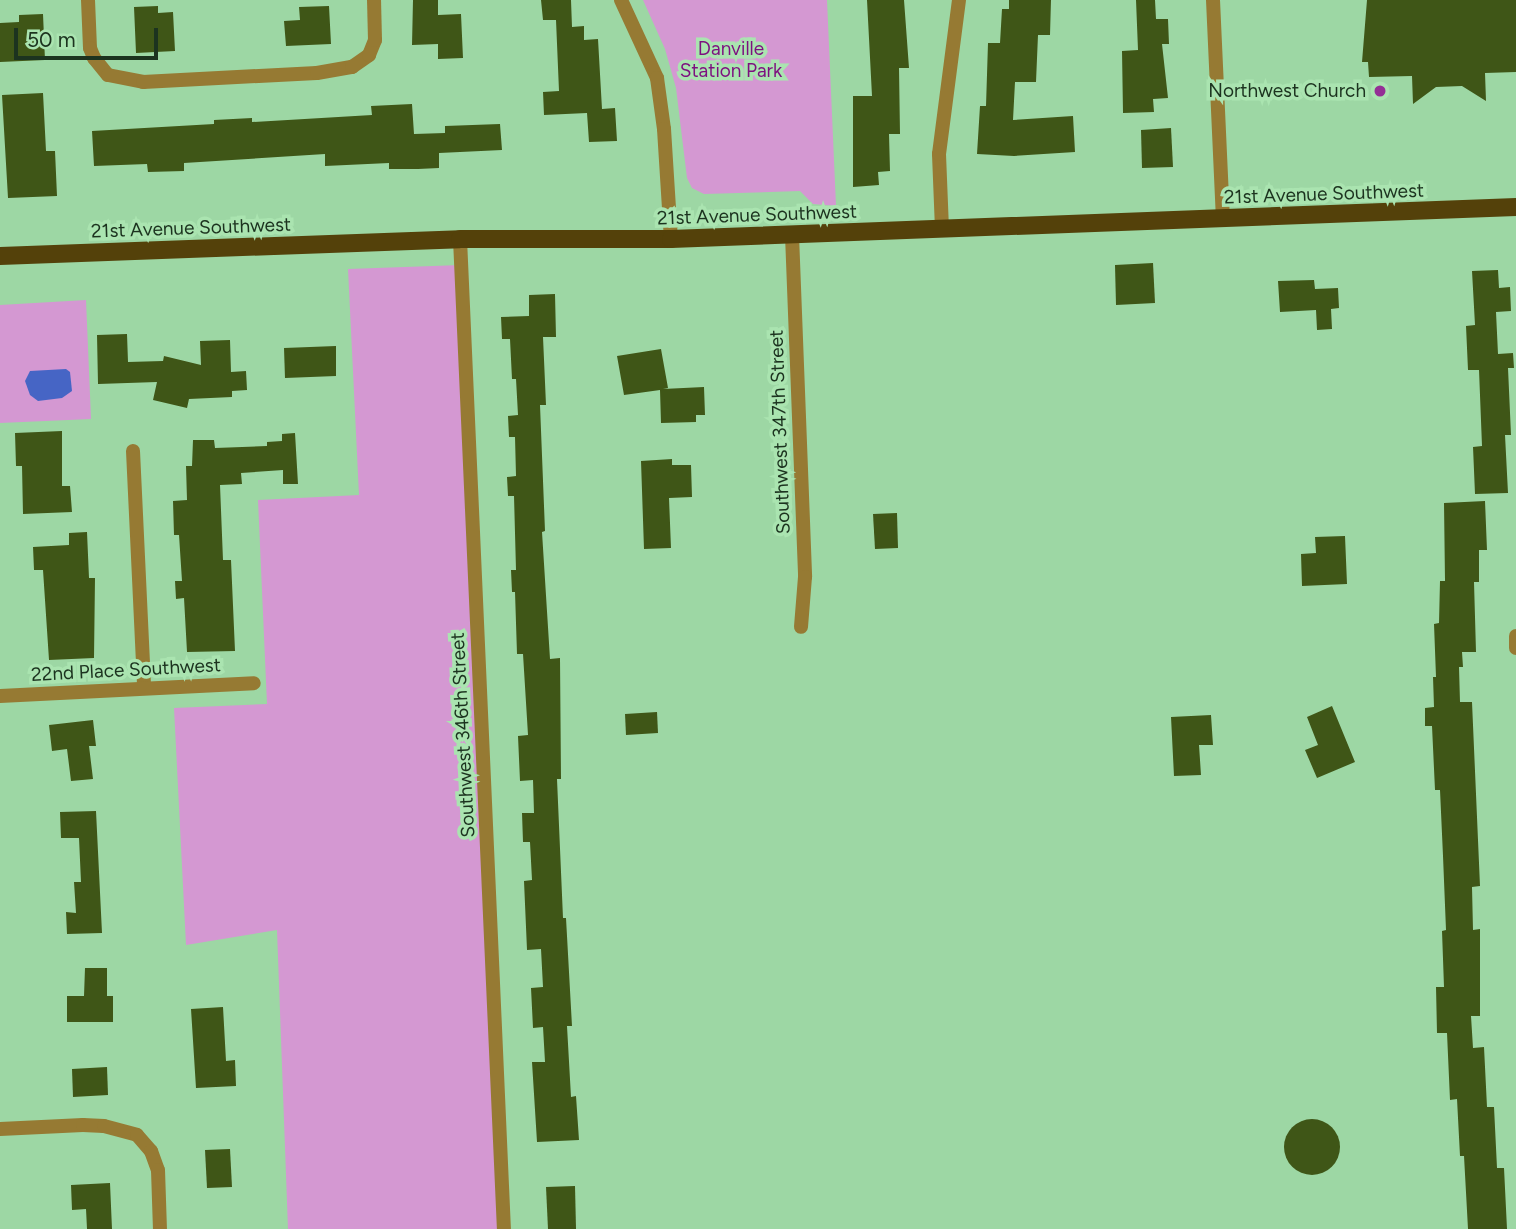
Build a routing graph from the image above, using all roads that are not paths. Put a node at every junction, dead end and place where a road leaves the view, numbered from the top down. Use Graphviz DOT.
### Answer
graph roads {
  1 [pos="88,0"];
  2 [pos="374,0"];
  3 [pos="621,0"];
  4 [pos="959,0"];
  5 [pos="1213,0"];
  6 [pos="1516,207"];
  7 [pos="1223,219"];
  8 [pos="942,229"];
  9 [pos="792,235"];
  10 [pos="460,239"];
  11 [pos="671,239"];
  12 [pos="0,256"];
  13 [pos="133,450"];
  14 [pos="801,628"];
  15 [pos="1516,637"];
  16 [pos="1516,648"];
  17 [pos="254,683"];
  18 [pos="144,688"];
  19 [pos="0,696"];
  20 [pos="0,1129"];
  21 [pos="160,1229"];
  22 [pos="504,1229"];
  1 -- 2 [label="street"];
  3 -- 11 [label="street"];
  4 -- 8 [label="street"];
  5 -- 7 [label="street"];
  6 -- 7 [label="main road, 21st Avenue Southwest"];
  7 -- 8 [label="main road, 21st Avenue Southwest"];
  8 -- 9 [label="main road, 21st Avenue Southwest"];
  9 -- 11 [label="main road, 21st Avenue Southwest"];
  9 -- 14 [label="street, Southwest 347th Street"];
  10 -- 11 [label="main road, 21st Avenue Southwest"];
  10 -- 12 [label="main road, 21st Avenue Southwest"];
  10 -- 22 [label="street, Southwest 346th Street"];
  13 -- 18 [label="street"];
  15 -- 16 [label="street"];
  17 -- 18 [label="street, 22nd Place Southwest"];
  18 -- 19 [label="street, 22nd Place Southwest"];
  20 -- 21 [label="street"];
}
